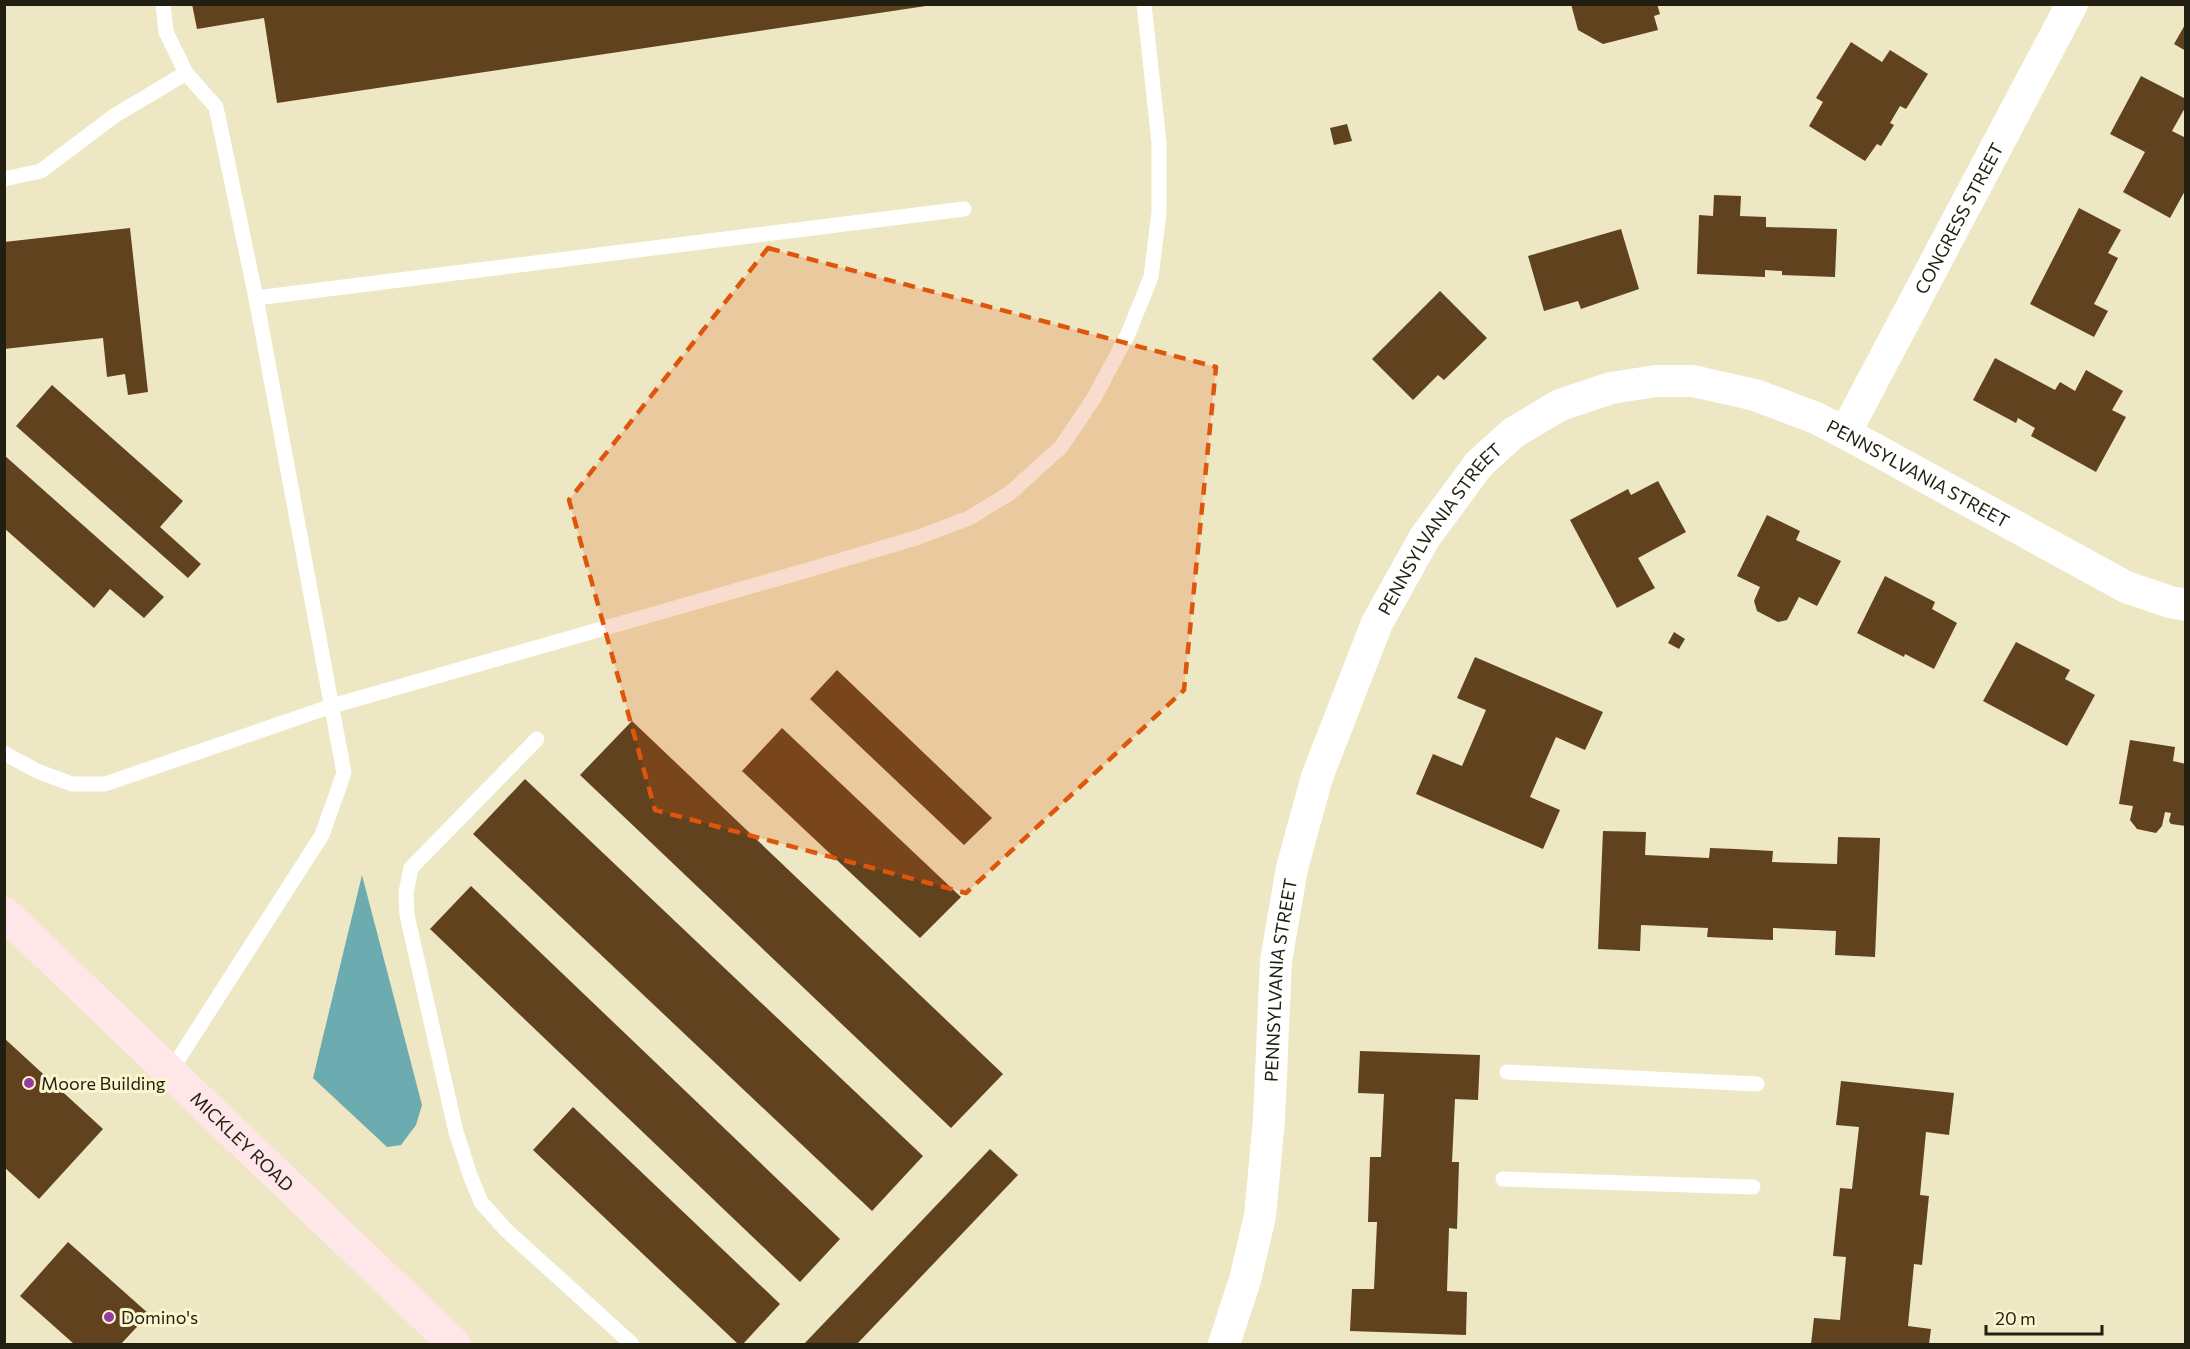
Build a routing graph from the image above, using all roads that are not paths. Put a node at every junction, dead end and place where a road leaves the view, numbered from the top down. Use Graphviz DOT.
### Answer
graph roads {
  1 [pos="163,4"];
  2 [pos="1144,4"];
  3 [pos="2072,4"];
  4 [pos="186,73"];
  5 [pos="4,179"];
  6 [pos="964,209"];
  7 [pos="256,298"];
  8 [pos="1845,433"];
  9 [pos="2186,605"];
  10 [pos="332,706"];
  11 [pos="537,740"];
  12 [pos="4,753"];
  13 [pos="4,913"];
  14 [pos="170,1072"];
  15 [pos="1508,1072"];
  16 [pos="1757,1084"];
  17 [pos="1503,1179"];
  18 [pos="1753,1186"];
  19 [pos="454,1344"];
  20 [pos="632,1344"];
  21 [pos="1224,1344"];
  1 -- 4 [label="lane"];
  2 -- 10 [label="lane"];
  3 -- 8 [label="street, CONGRESS STREET"];
  4 -- 5 [label="lane"];
  4 -- 7 [label="lane"];
  6 -- 7 [label="lane"];
  7 -- 10 [label="lane"];
  8 -- 9 [label="street, PENNSYLVANIA STREET"];
  8 -- 21 [label="street, PENNSYLVANIA STREET"];
  10 -- 12 [label="lane"];
  10 -- 14 [label="lane"];
  11 -- 20 [label="lane"];
  13 -- 14 [label="street, MICKLEY ROAD"];
  14 -- 19 [label="street, MICKLEY ROAD"];
  15 -- 16 [label="lane"];
  17 -- 18 [label="lane"];
}
